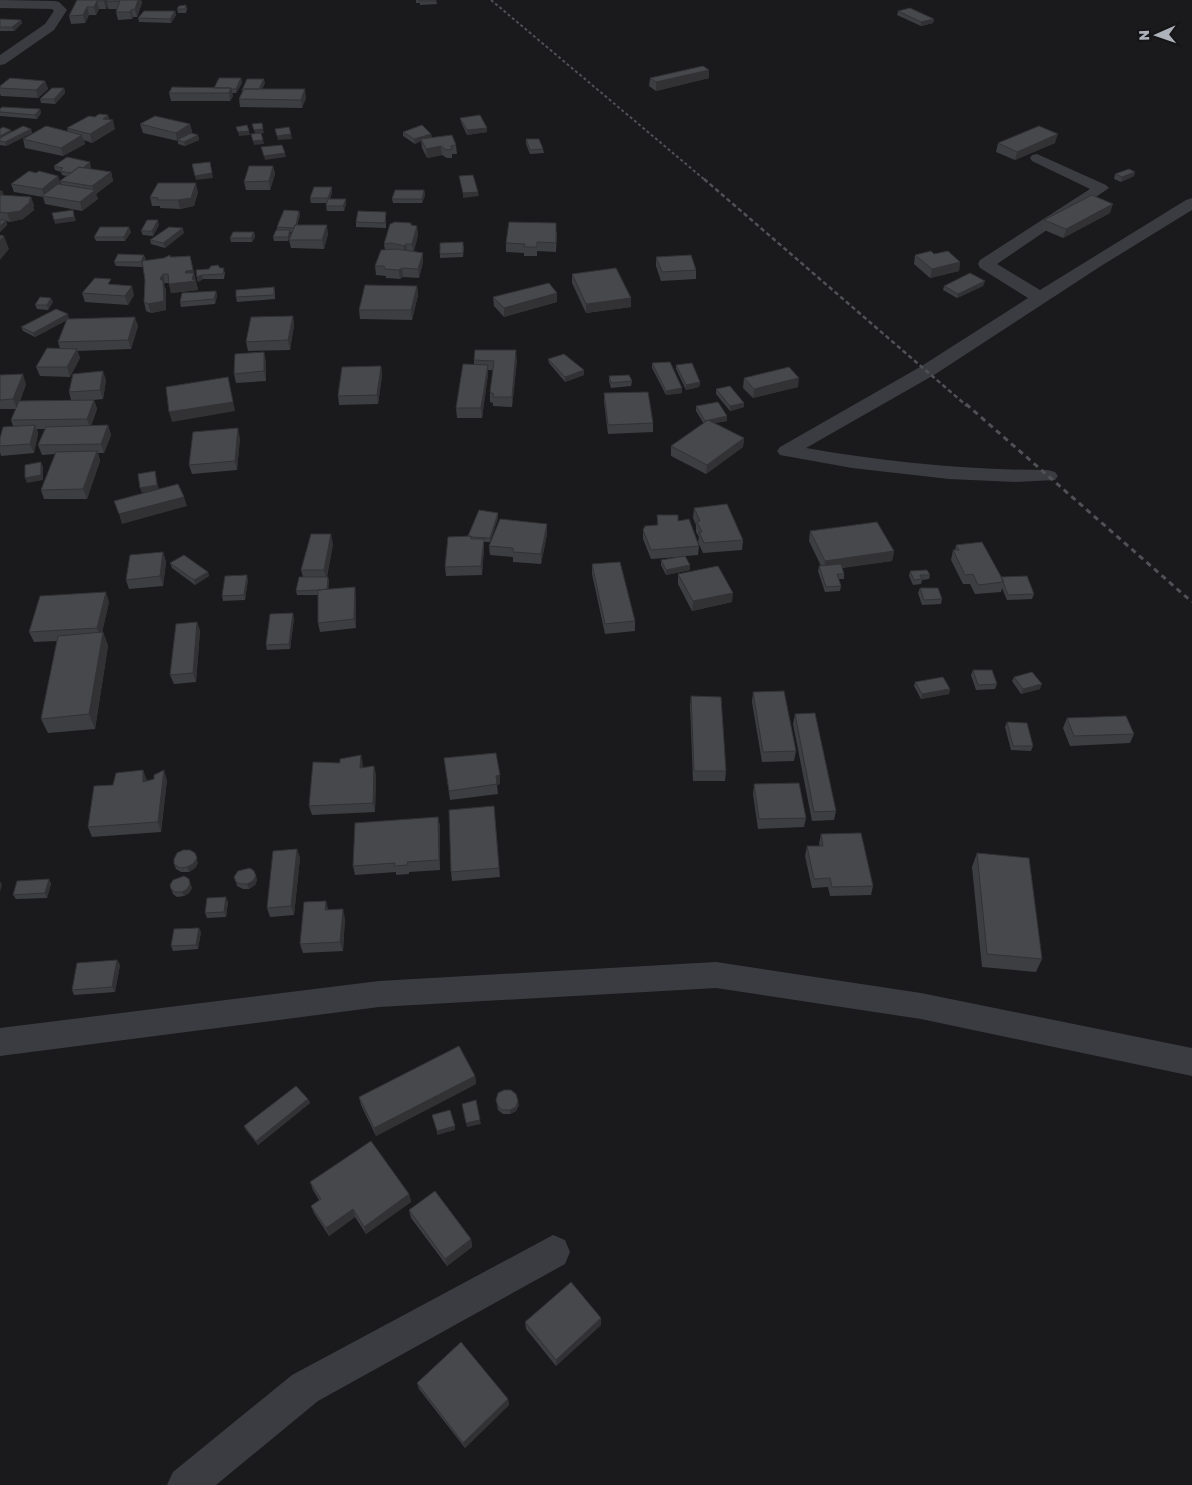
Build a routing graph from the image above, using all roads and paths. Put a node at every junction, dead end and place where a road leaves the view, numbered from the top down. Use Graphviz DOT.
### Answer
graph roads {
  1 [pos="0,4"];
  2 [pos="0,61"];
  3 [pos="1037,158"];
  4 [pos="1192,203"];
  5 [pos="1040,298"];
  6 [pos="1048,476"];
  7 [pos="0,1042"];
  8 [pos="1192,1062"];
  9 [pos="553,1252"];
  10 [pos="186,1485"];
  1 -- 2 [label="street"];
  3 -- 5 [label="street"];
  4 -- 5 [label="street"];
  5 -- 6 [label="street"];
  7 -- 8 [label="street"];
  9 -- 10 [label="street"];
}
